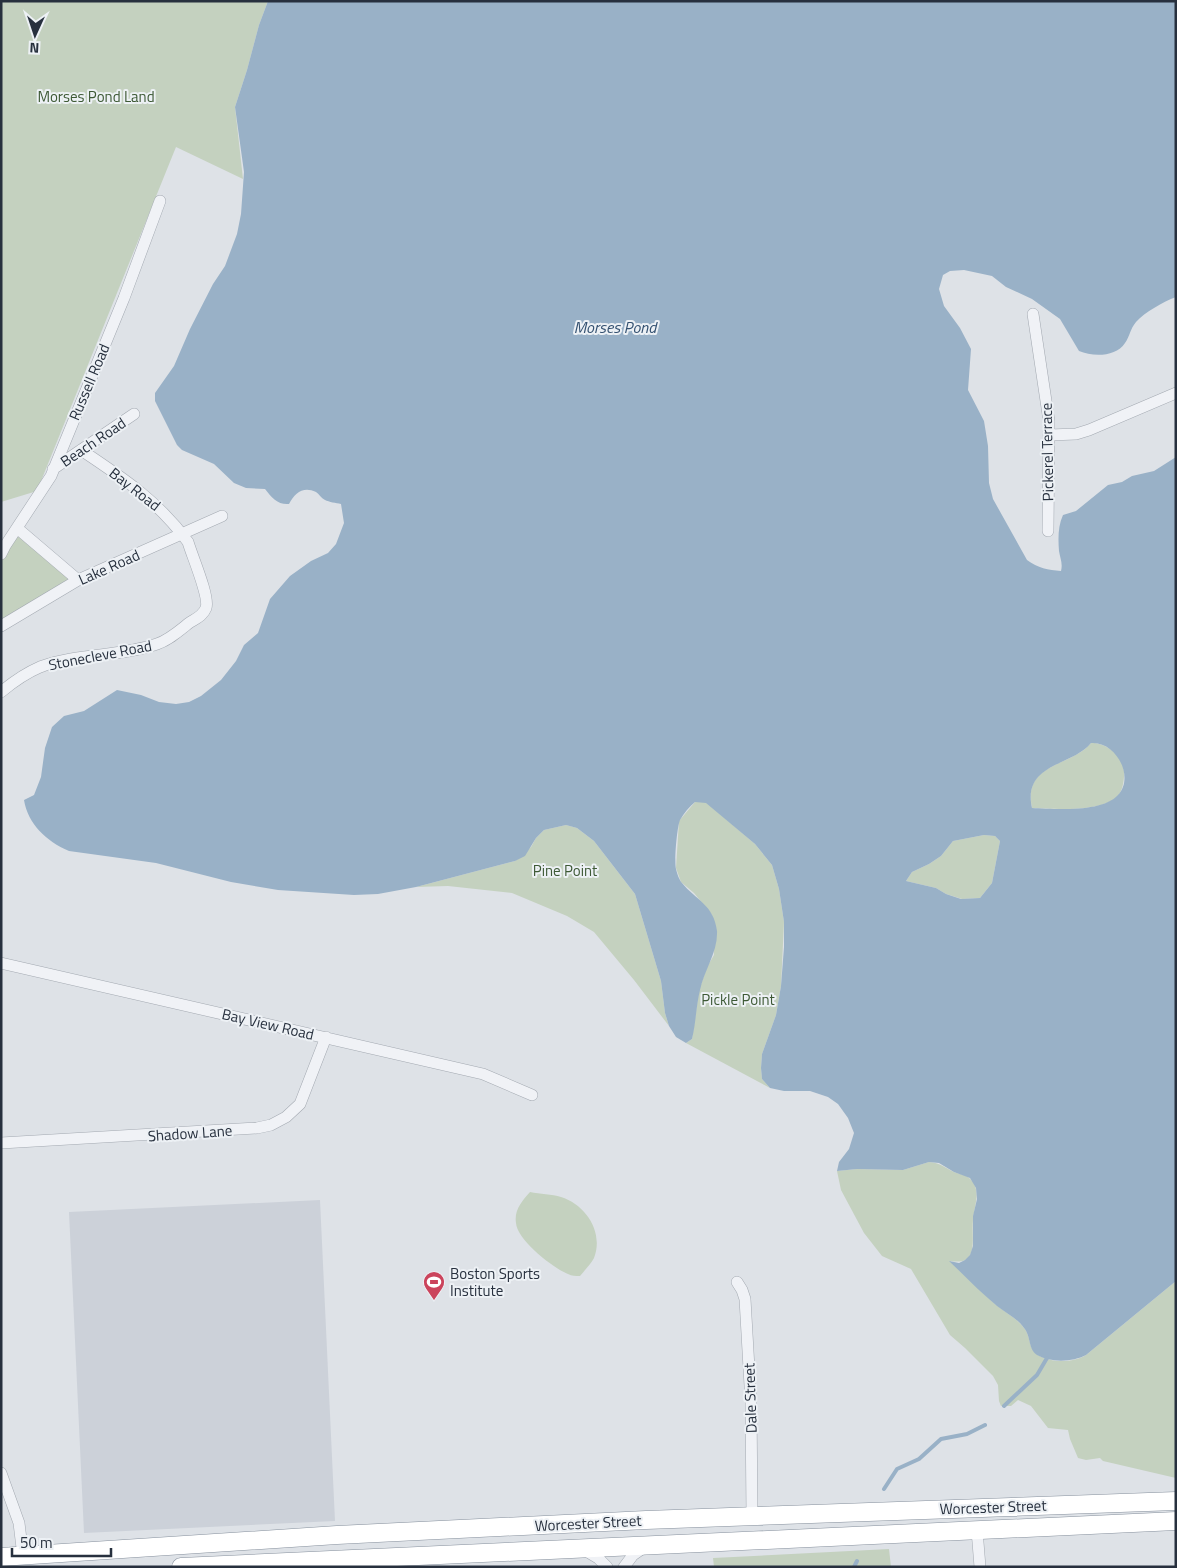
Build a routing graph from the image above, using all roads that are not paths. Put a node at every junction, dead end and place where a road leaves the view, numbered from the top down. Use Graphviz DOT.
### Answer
graph roads {
  1 [pos="160,201"];
  2 [pos="1033,314"];
  3 [pos="1176,393"];
  4 [pos="134,414"];
  5 [pos="1050,435"];
  6 [pos="82,450"];
  7 [pos="53,469"];
  8 [pos="222,516"];
  9 [pos="17,528"];
  10 [pos="1048,531"];
  11 [pos="183,535"];
  12 [pos="1,554"];
  13 [pos="78,580"];
  14 [pos="1,626"];
  15 [pos="1,692"];
  16 [pos="1,963"];
  17 [pos="326,1037"];
  18 [pos="532,1095"];
  19 [pos="1,1144"];
  20 [pos="737,1282"];
  21 [pos="1,1473"];
  22 [pos="1176,1501"];
  23 [pos="752,1515"];
  24 [pos="1176,1521"];
  25 [pos="977,1530"];
  26 [pos="646,1546"];
  27 [pos="583,1549"];
  28 [pos="22,1556"];
  29 [pos="1,1558"];
  30 [pos="181,1567"];
  31 [pos="607,1567"];
  32 [pos="624,1567"];
  33 [pos="980,1567"];
  1 -- 7 [label="street, Russell Road"];
  2 -- 5 [label="street, Pickerel Terrace"];
  3 -- 5 [label="street"];
  4 -- 6 [label="street, Beach Road"];
  5 -- 10 [label="street, Pickerel Terrace"];
  6 -- 7 [label="street, Beach Road"];
  6 -- 11 [label="street, Bay Road"];
  7 -- 9 [label="street, Russell Road"];
  8 -- 11 [label="street, Lake Road"];
  9 -- 12 [label="street, Russell Road"];
  9 -- 13 [label="street"];
  11 -- 13 [label="street, Lake Road"];
  11 -- 15 [label="street, Stonecleve Road"];
  13 -- 14 [label="street, Lake Road"];
  16 -- 17 [label="street, Bay View Road"];
  17 -- 18 [label="street, Bay View Road"];
  17 -- 19 [label="street, Shadow Lane"];
  20 -- 23 [label="street, Dale Street"];
  21 -- 28 [label="street"];
  22 -- 23 [label="highway, Worcester Street"];
  23 -- 28 [label="highway, Worcester Street"];
  24 -- 25 [label="highway, Worcester Street"];
  25 -- 26 [label="highway, Worcester Street"];
  25 -- 33 [label="street"];
  26 -- 27 [label="highway, Worcester Street"];
  26 -- 32 [label="street"];
  27 -- 30 [label="highway, Worcester Street"];
  27 -- 31 [label="street"];
  28 -- 29 [label="highway, Worcester Street"];
}
